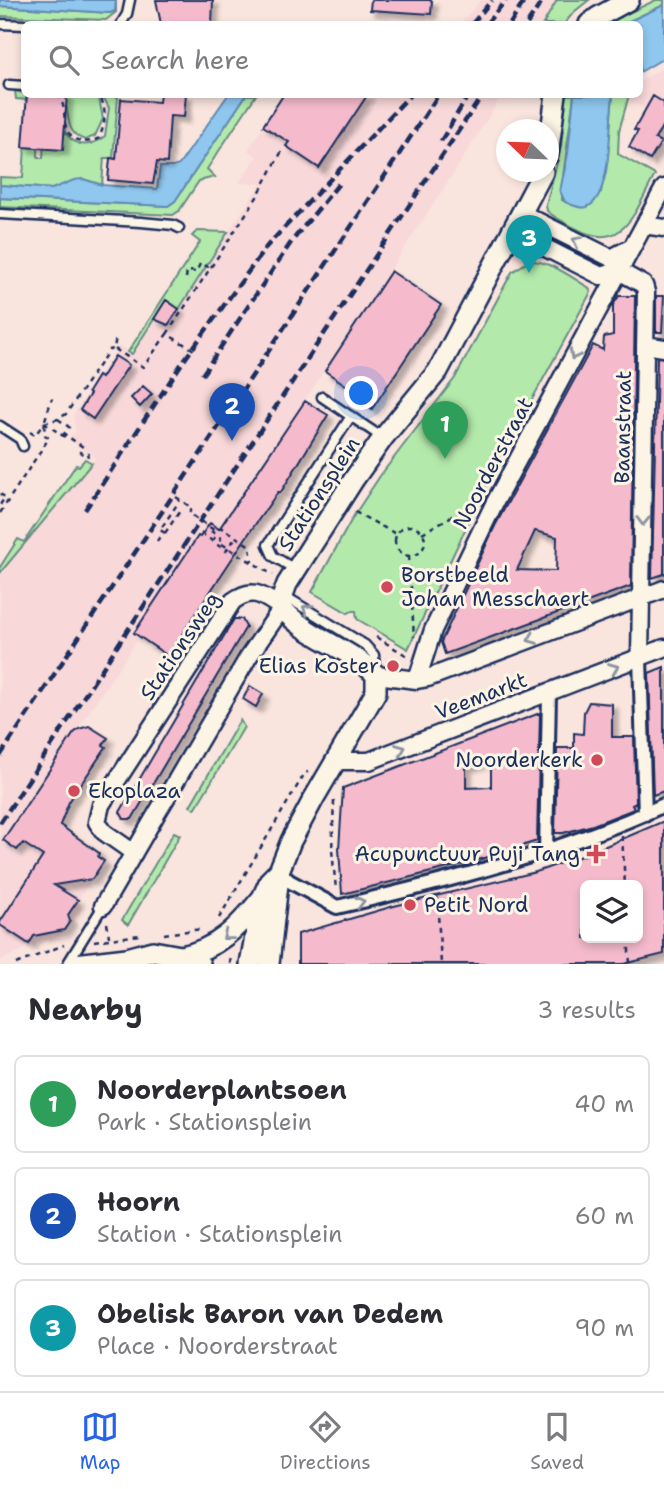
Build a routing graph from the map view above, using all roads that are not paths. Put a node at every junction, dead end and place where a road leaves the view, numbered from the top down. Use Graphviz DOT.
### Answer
graph roads {
  1 [pos="130,0"];
  2 [pos="629,0"];
  3 [pos="123,21"];
  4 [pos="593,21"];
  5 [pos="0,24"];
  6 [pos="21,25"];
  7 [pos="9,85"];
  8 [pos="21,86"];
  9 [pos="555,98"];
  10 [pos="553,119"];
  11 [pos="538,182"];
  12 [pos="664,188"];
  13 [pos="0,214"];
  14 [pos="517,222"];
  15 [pos="644,225"];
  16 [pos="179,228"];
  17 [pos="664,228"];
  18 [pos="632,247"];
  19 [pos="620,271"];
  20 [pos="645,345"];
  21 [pos="664,348"];
  22 [pos="323,397"];
  23 [pos="351,416"];
  24 [pos="0,426"];
  25 [pos="383,438"];
  26 [pos="23,446"];
  27 [pos="296,570"];
  28 [pos="664,589"];
  29 [pos="641,598"];
  30 [pos="283,601"];
  31 [pos="664,648"];
  32 [pos="640,657"];
  33 [pos="419,672"];
  34 [pos="376,675"];
  35 [pos="548,693"];
  36 [pos="335,761"];
  37 [pos="664,806"];
  38 [pos="645,814"];
  39 [pos="134,853"];
  40 [pos="546,853"];
  41 [pos="279,871"];
  42 [pos="262,898"];
  43 [pos="103,906"];
  44 [pos="181,956"];
  45 [pos="134,961"];
  46 [pos="67,964"];
  47 [pos="75,964"];
  48 [pos="200,964"];
  49 [pos="250,964"];
  50 [pos="269,964"];
  1 -- 3 [label="lane"];
  2 -- 4 [label="street"];
  5 -- 6 [label="lane"];
  7 -- 8 [label="lane"];
  9 -- 10 [label="street"];
  11 -- 14 [label="street, Stationsplein"];
  12 -- 15 [label="street, Noorderstraat"];
  13 -- 16 [label="lane"];
  18 -- 14 [label="street, one-way"];
  14 -- 19 [label="street"];
  14 -- 25 [label="street, Stationsplein"];
  15 -- 17 [label="street"];
  15 -- 18 [label="street, Noorderstraat"];
  18 -- 19 [label="street, Noorderstraat"];
  19 -- 20 [label="street, Baanstraat"];
  19 -- 33 [label="street, Noorderstraat, one-way"];
  20 -- 21 [label="street"];
  20 -- 29 [label="street, Baanstraat, one-way"];
  22 -- 23 [label="lane"];
  23 -- 25 [label="lane"];
  23 -- 27 [label="lane"];
  24 -- 26 [label="lane"];
  25 -- 27 [label="street, Stationsplein"];
  27 -- 30 [label="street, Stationsplein"];
  28 -- 29 [label="street, Veemarkt"];
  29 -- 32 [label="street"];
  29 -- 33 [label="street, Veemarkt, one-way"];
  30 -- 34 [label="street"];
  30 -- 39 [label="street"];
  30 -- 39 [label="street, Stationsweg"];
  31 -- 32 [label="street, Veemarkt"];
  35 -- 32 [label="street, Veemarkt, one-way"];
  32 -- 38 [label="street"];
  33 -- 34 [label="street, Veemarkt"];
  34 -- 36 [label="street"];
  36 -- 35 [label="street, Veemarkt, one-way"];
  35 -- 40 [label="street"];
  36 -- 41 [label="street"];
  37 -- 38 [label="street"];
  38 -- 40 [label="street"];
  39 -- 43 [label="street"];
  41 -- 40 [label="street, one-way"];
  41 -- 42 [label="street"];
  41 -- 50 [label="street"];
  42 -- 44 [label="street, one-way"];
  42 -- 49 [label="street"];
  43 -- 46 [label="lane"];
  44 -- 45 [label="street"];
  44 -- 48 [label="street"];
  45 -- 47 [label="street"];
}
